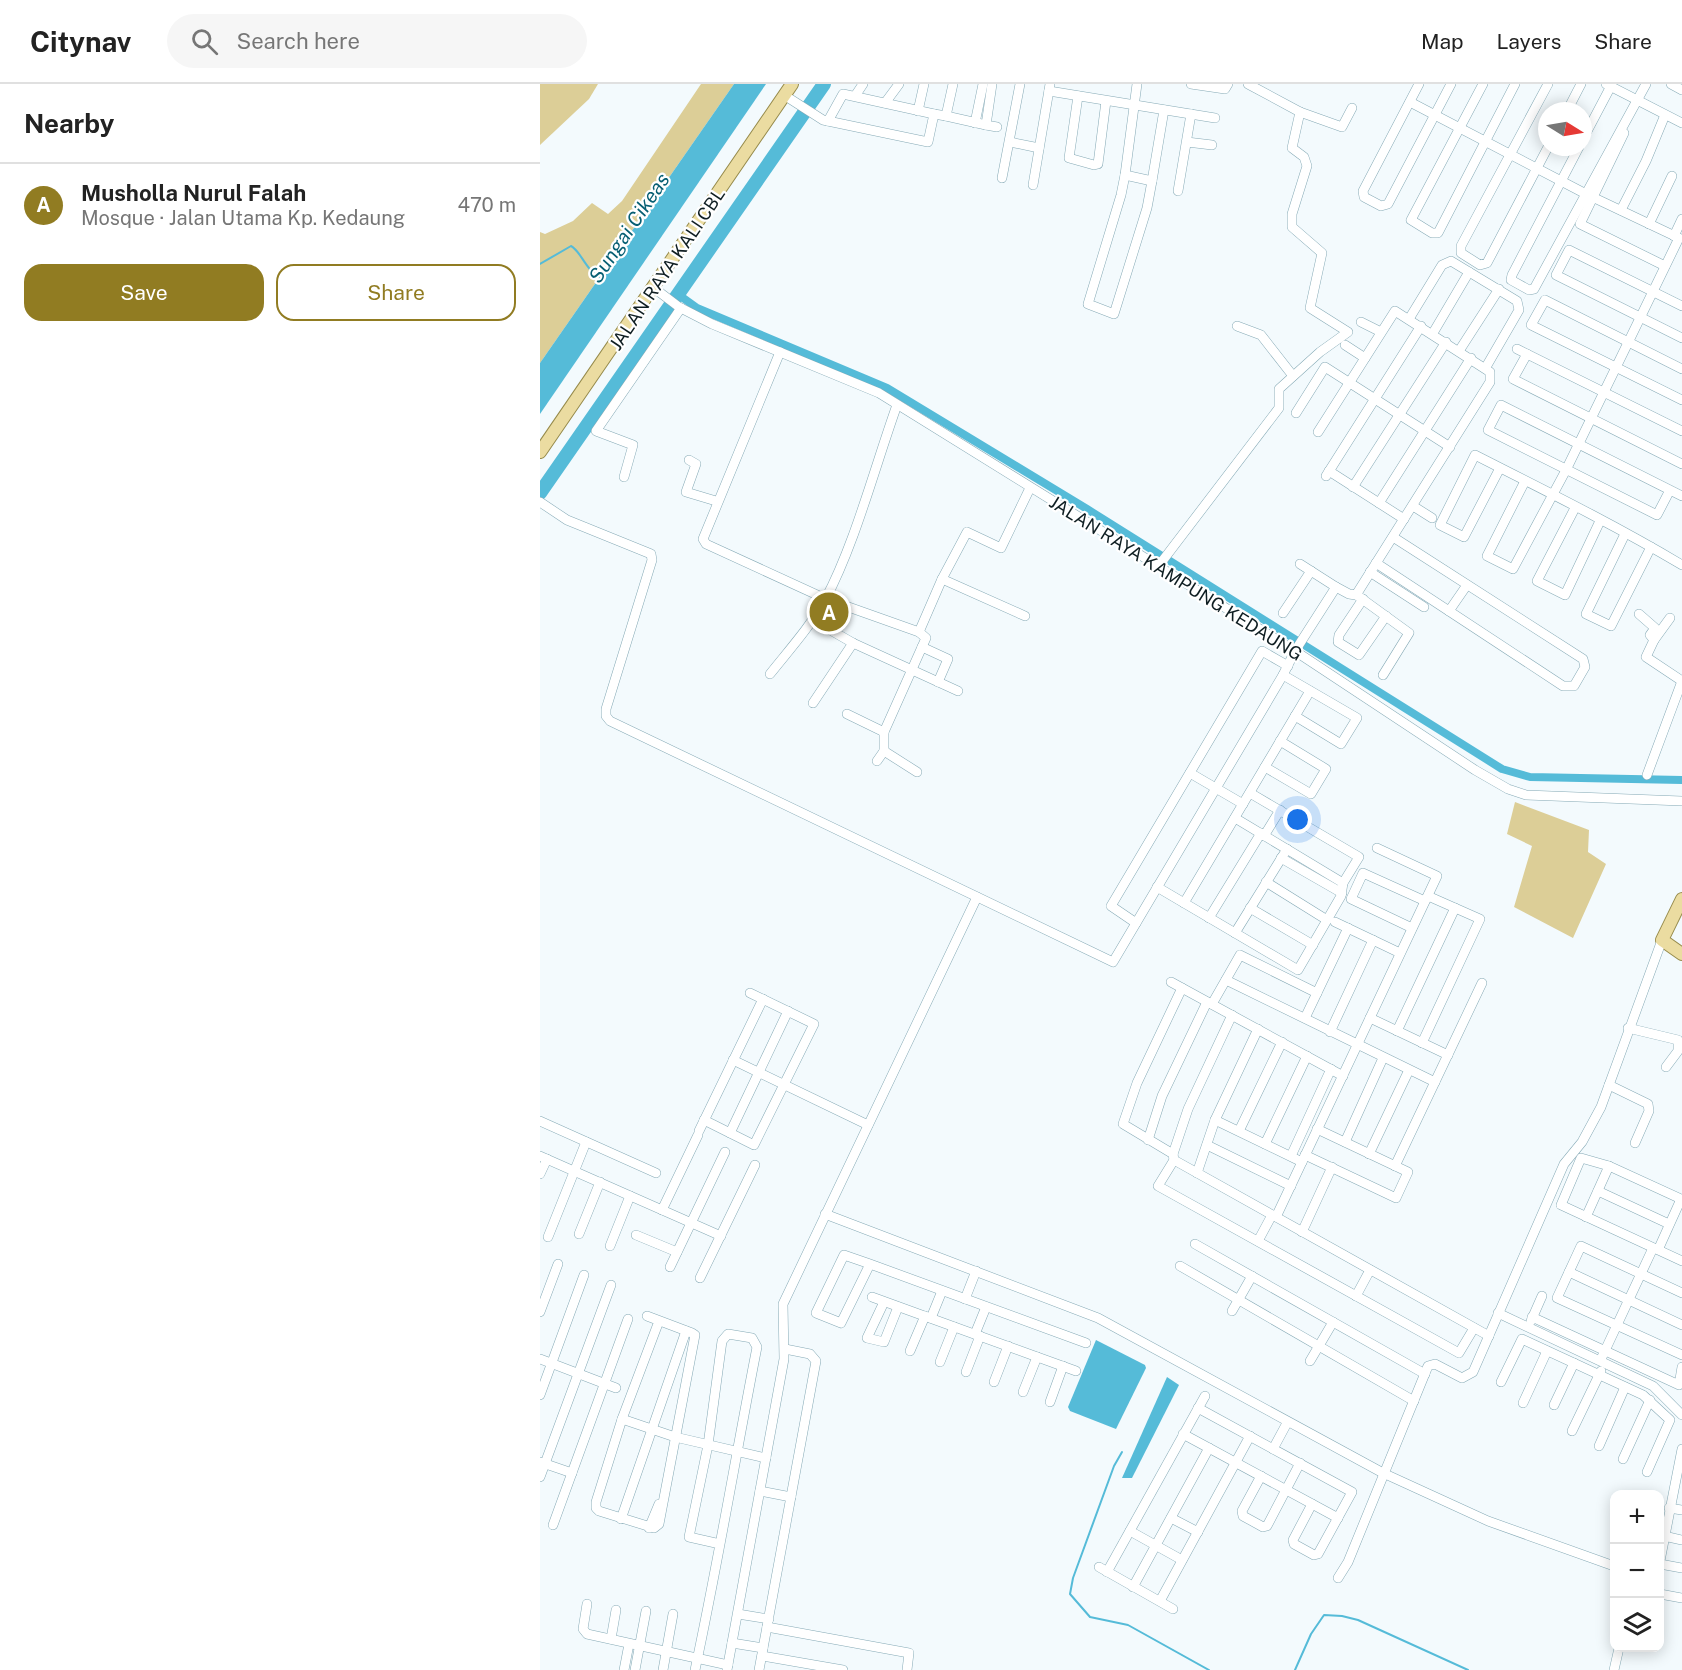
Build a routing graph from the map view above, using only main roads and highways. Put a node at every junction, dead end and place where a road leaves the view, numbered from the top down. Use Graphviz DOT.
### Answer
graph roads {
  1 [pos="792,84"];
  2 [pos="540,452"];
  3 [pos="1682,899"];
  4 [pos="1682,954"];
  1 -- 2 [label="main road, JALAN RAYA KALI CBL"];
  3 -- 4 [label="main road"];
}
